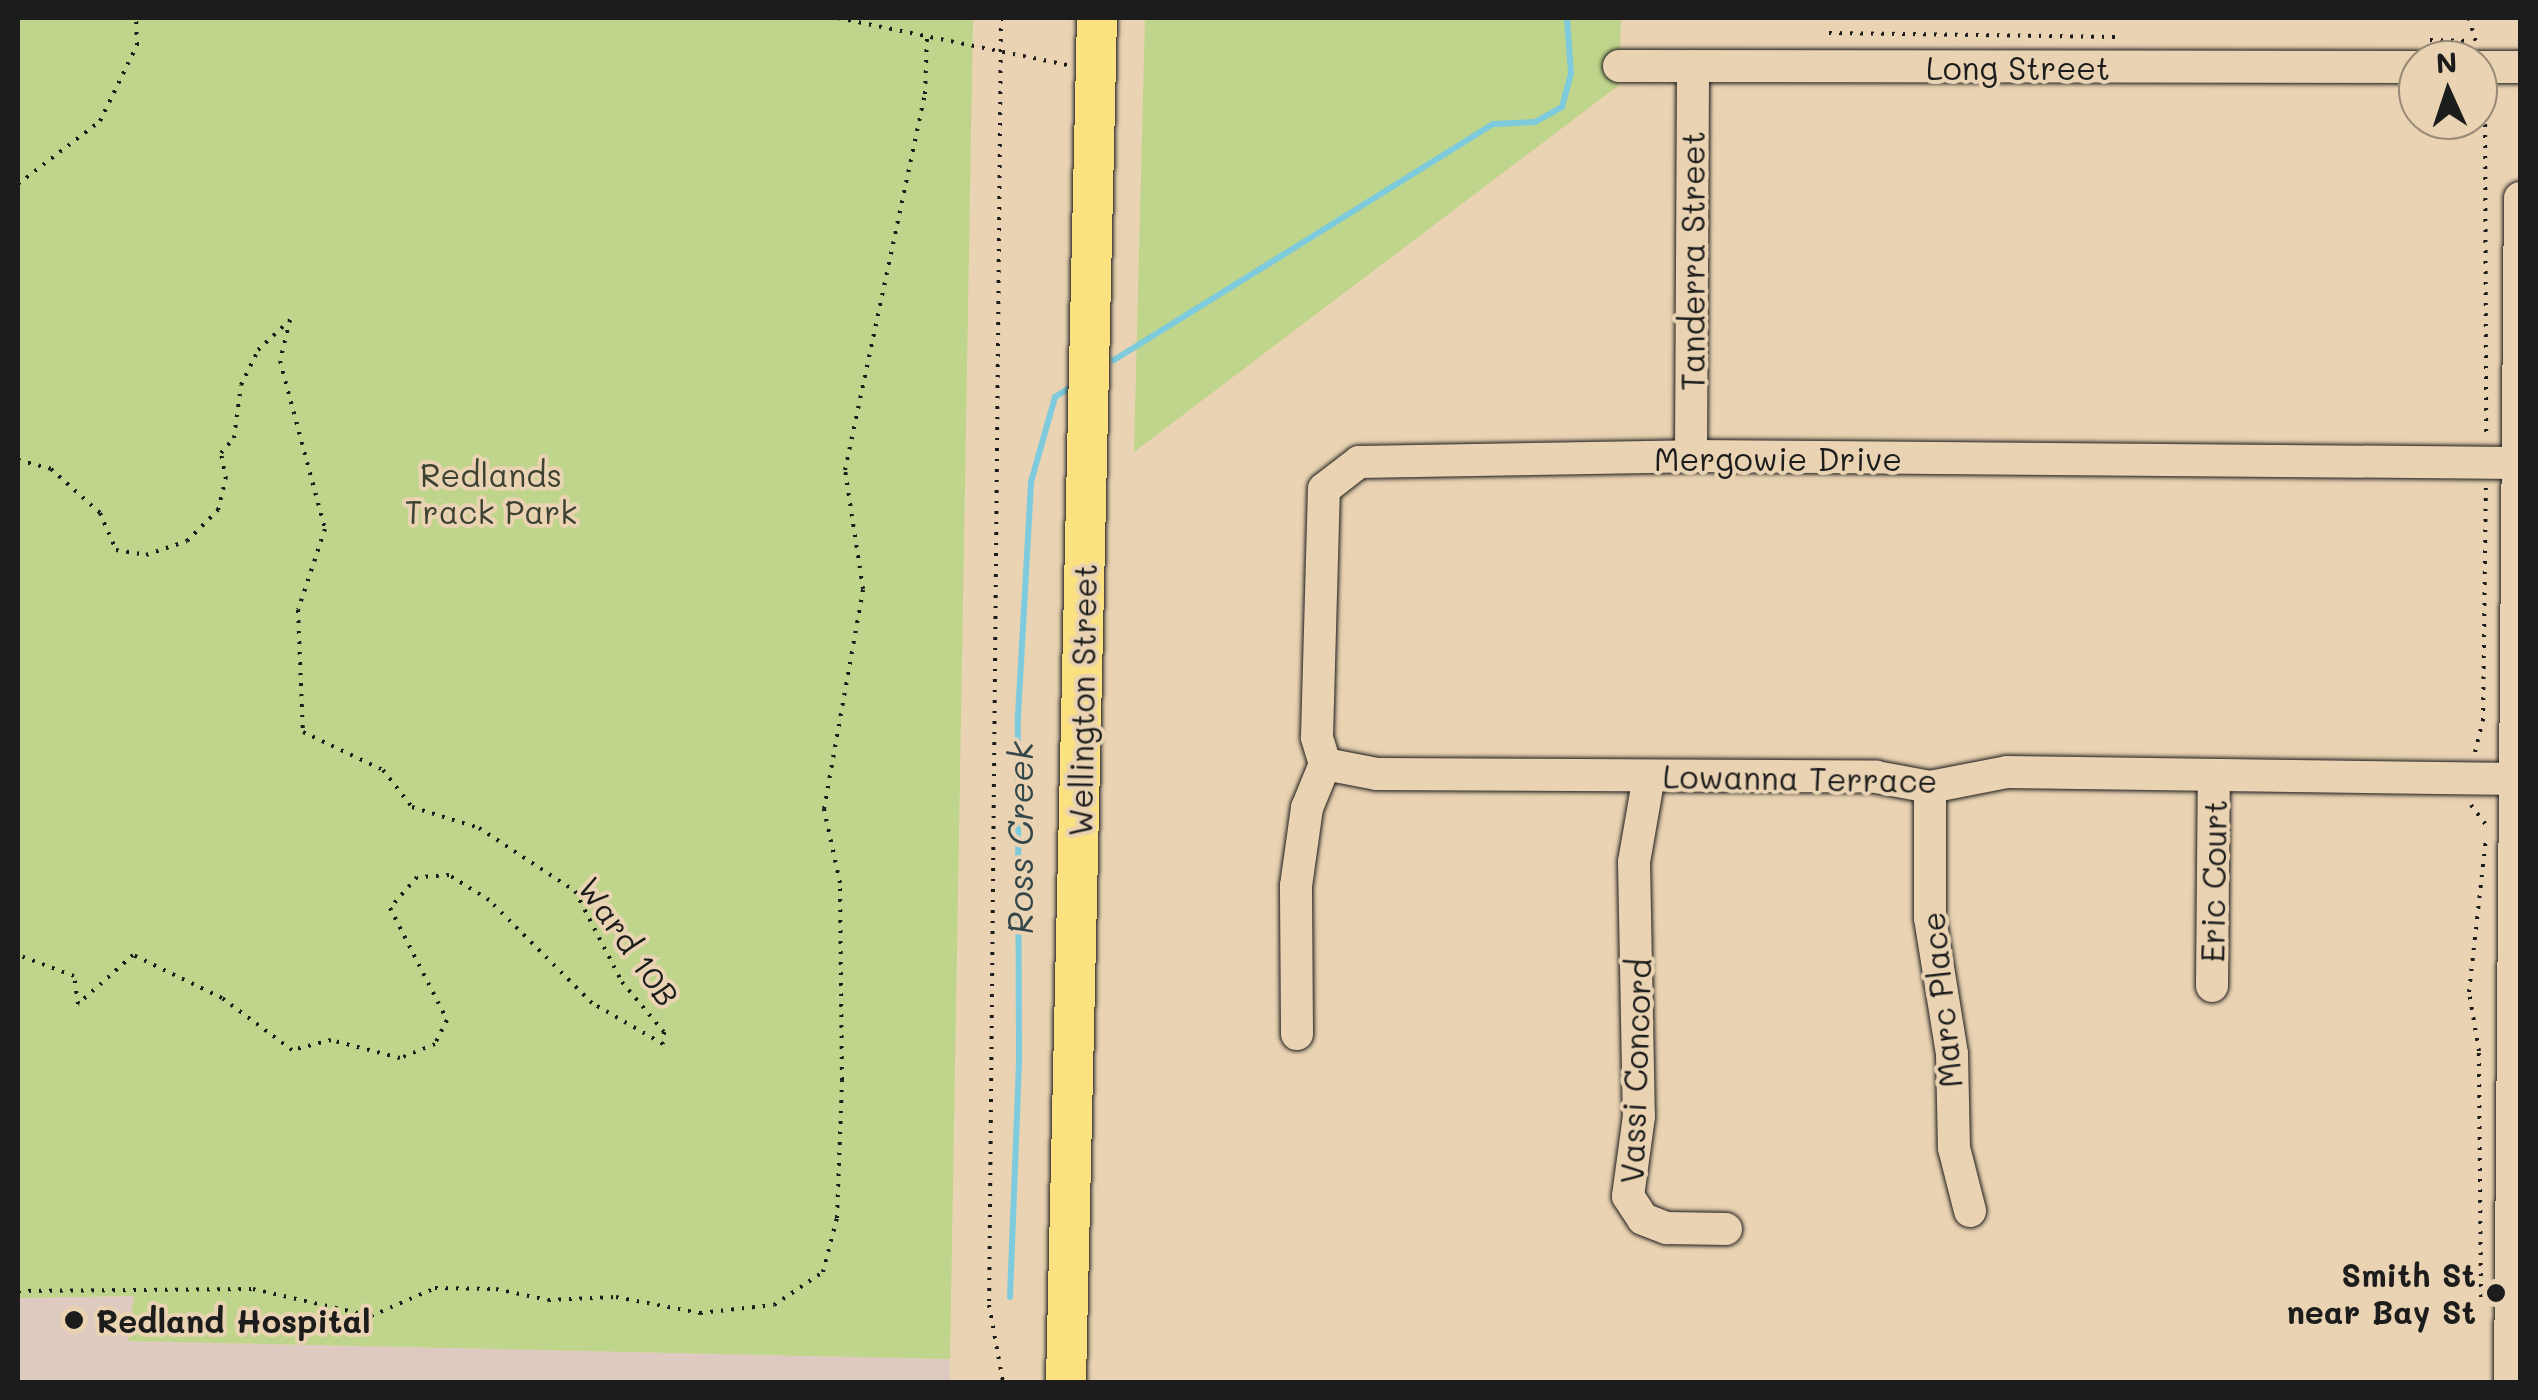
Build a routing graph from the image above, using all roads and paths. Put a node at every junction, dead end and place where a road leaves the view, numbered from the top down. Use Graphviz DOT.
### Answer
graph roads {
  1 [pos="136,18"];
  2 [pos="838,18"];
  3 [pos="1001,18"];
  4 [pos="1097,18"];
  5 [pos="927,38"];
  6 [pos="1002,52"];
  7 [pos="1096,64"];
  8 [pos="1619,66"];
  9 [pos="1692,66"];
  10 [pos="2398,67"];
  11 [pos="2485,140"];
  12 [pos="18,184"];
  13 [pos="2520,198"];
  14 [pos="1691,456"];
  15 [pos="18,460"];
  16 [pos="2502,463"];
  17 [pos="1325,764"];
  18 [pos="1649,776"];
  19 [pos="2214,776"];
  20 [pos="2468,778"];
  21 [pos="2517,779"];
  22 [pos="1930,787"];
  23 [pos="18,956"];
  24 [pos="2212,986"];
  25 [pos="1297,1034"];
  26 [pos="2516,1208"];
  27 [pos="1970,1211"];
  28 [pos="1726,1229"];
  29 [pos="18,1291"];
  30 [pos="2482,1309"];
  31 [pos="1003,1382"];
  32 [pos="1066,1382"];
  33 [pos="2510,1382"];
  1 -- 12 [label="path"];
  2 -- 5 [label="path"];
  3 -- 6 [label="path"];
  4 -- 7 [label="main road, Wellington Street"];
  5 -- 6 [label="path"];
  5 -- 29 [label="path"];
  6 -- 7 [label="path"];
  6 -- 31 [label="path"];
  7 -- 32 [label="main road, Wellington Street"];
  8 -- 9 [label="street, Long Street"];
  9 -- 10 [label="street, Long Street"];
  9 -- 14 [label="street, Tanderra Street"];
  11 -- 16 [label="path"];
  13 -- 16 [label="street"];
  14 -- 16 [label="street, Mergowie Drive"];
  14 -- 17 [label="street, Mergowie Drive"];
  15 -- 23 [label="path, Ward 10B"];
  16 -- 20 [label="path"];
  16 -- 21 [label="street"];
  17 -- 18 [label="street, Lowanna Terrace"];
  17 -- 25 [label="street"];
  18 -- 22 [label="street, Lowanna Terrace"];
  18 -- 28 [label="street, Vassi Concord"];
  19 -- 20 [label="street, Lowanna Terrace"];
  19 -- 22 [label="street, Lowanna Terrace"];
  19 -- 24 [label="street, Eric Court"];
  20 -- 21 [label="street, Lowanna Terrace"];
  20 -- 30 [label="path"];
  21 -- 26 [label="street"];
  22 -- 27 [label="street, Marc Place"];
  26 -- 33 [label="street"];
}
